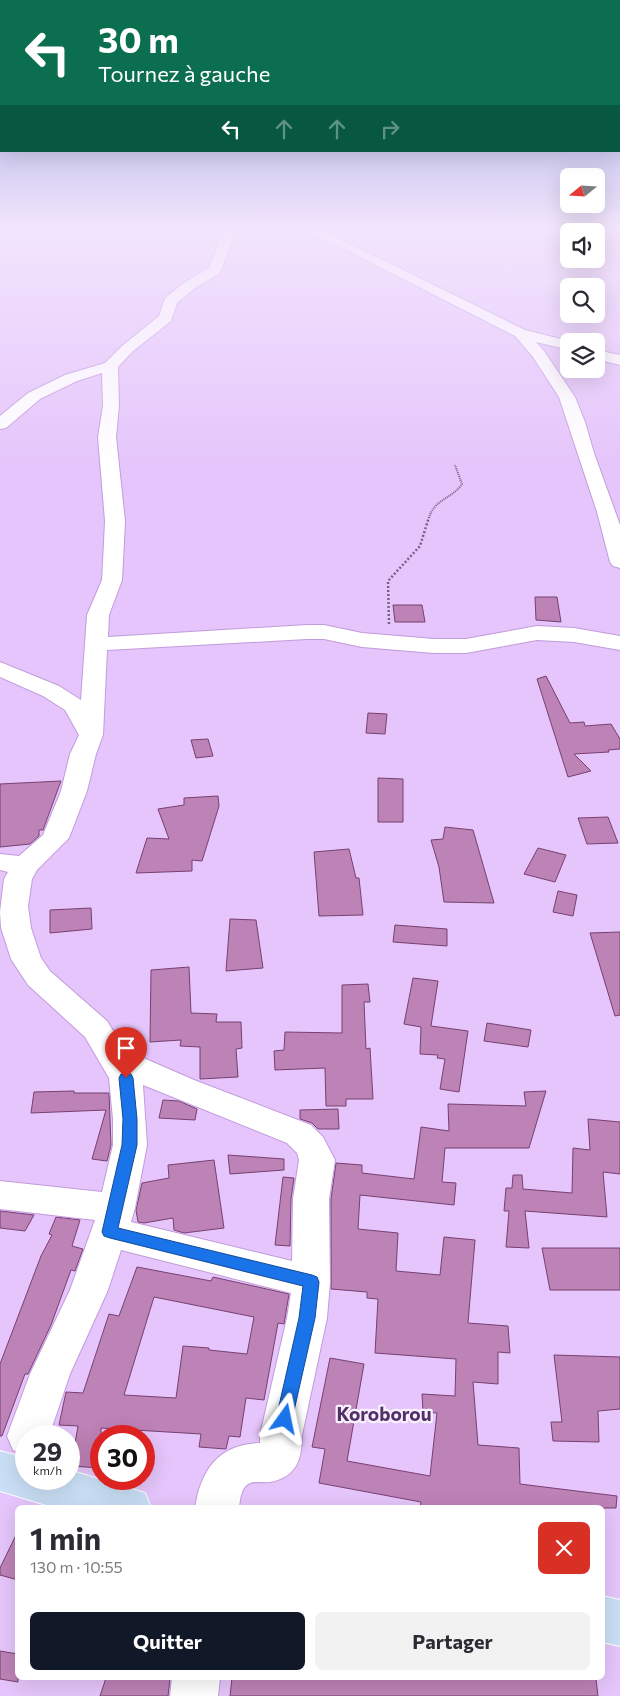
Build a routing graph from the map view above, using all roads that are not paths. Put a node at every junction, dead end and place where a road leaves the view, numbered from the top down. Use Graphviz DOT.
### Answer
graph roads {
  1 [pos="168,310"];
  2 [pos="474,310"];
  3 [pos="520,333"];
  4 [pos="560,344"];
  5 [pos="605,356"];
  6 [pos="620,360"];
  7 [pos="110,366"];
  8 [pos="0,424"];
  9 [pos="620,562"];
  10 [pos="620,643"];
  11 [pos="96,644"];
  12 [pos="0,669"];
  13 [pos="91,735"];
  14 [pos="12,864"];
  15 [pos="114,1058"];
  16 [pos="0,1194"];
  17 [pos="113,1220"];
  18 [pos="312,1282"];
  19 [pos="33,1425"];
  20 [pos="80,1488"];
  21 [pos="122,1505"];
  22 [pos="217,1505"];
  23 [pos="605,1620"];
  24 [pos="620,1623"];
  25 [pos="196,1680"];
  26 [pos="194,1696"];
  1 -- 7 [label="street"];
  2 -- 3 [label="street"];
  3 -- 4 [label="street"];
  3 -- 9 [label="street"];
  5 -- 6 [label="street"];
  7 -- 8 [label="street"];
  7 -- 11 [label="street"];
  10 -- 11 [label="street"];
  11 -- 13 [label="street"];
  12 -- 13 [label="street"];
  13 -- 14 [label="street"];
  14 -- 15 [label="street"];
  15 -- 17 [label="street"];
  15 -- 18 [label="street"];
  16 -- 17 [label="street"];
  17 -- 18 [label="street"];
  17 -- 19 [label="street"];
  18 -- 22 [label="street"];
  20 -- 21 [label="main road"];
  23 -- 24 [label="main road"];
  25 -- 26 [label="street"];
}
